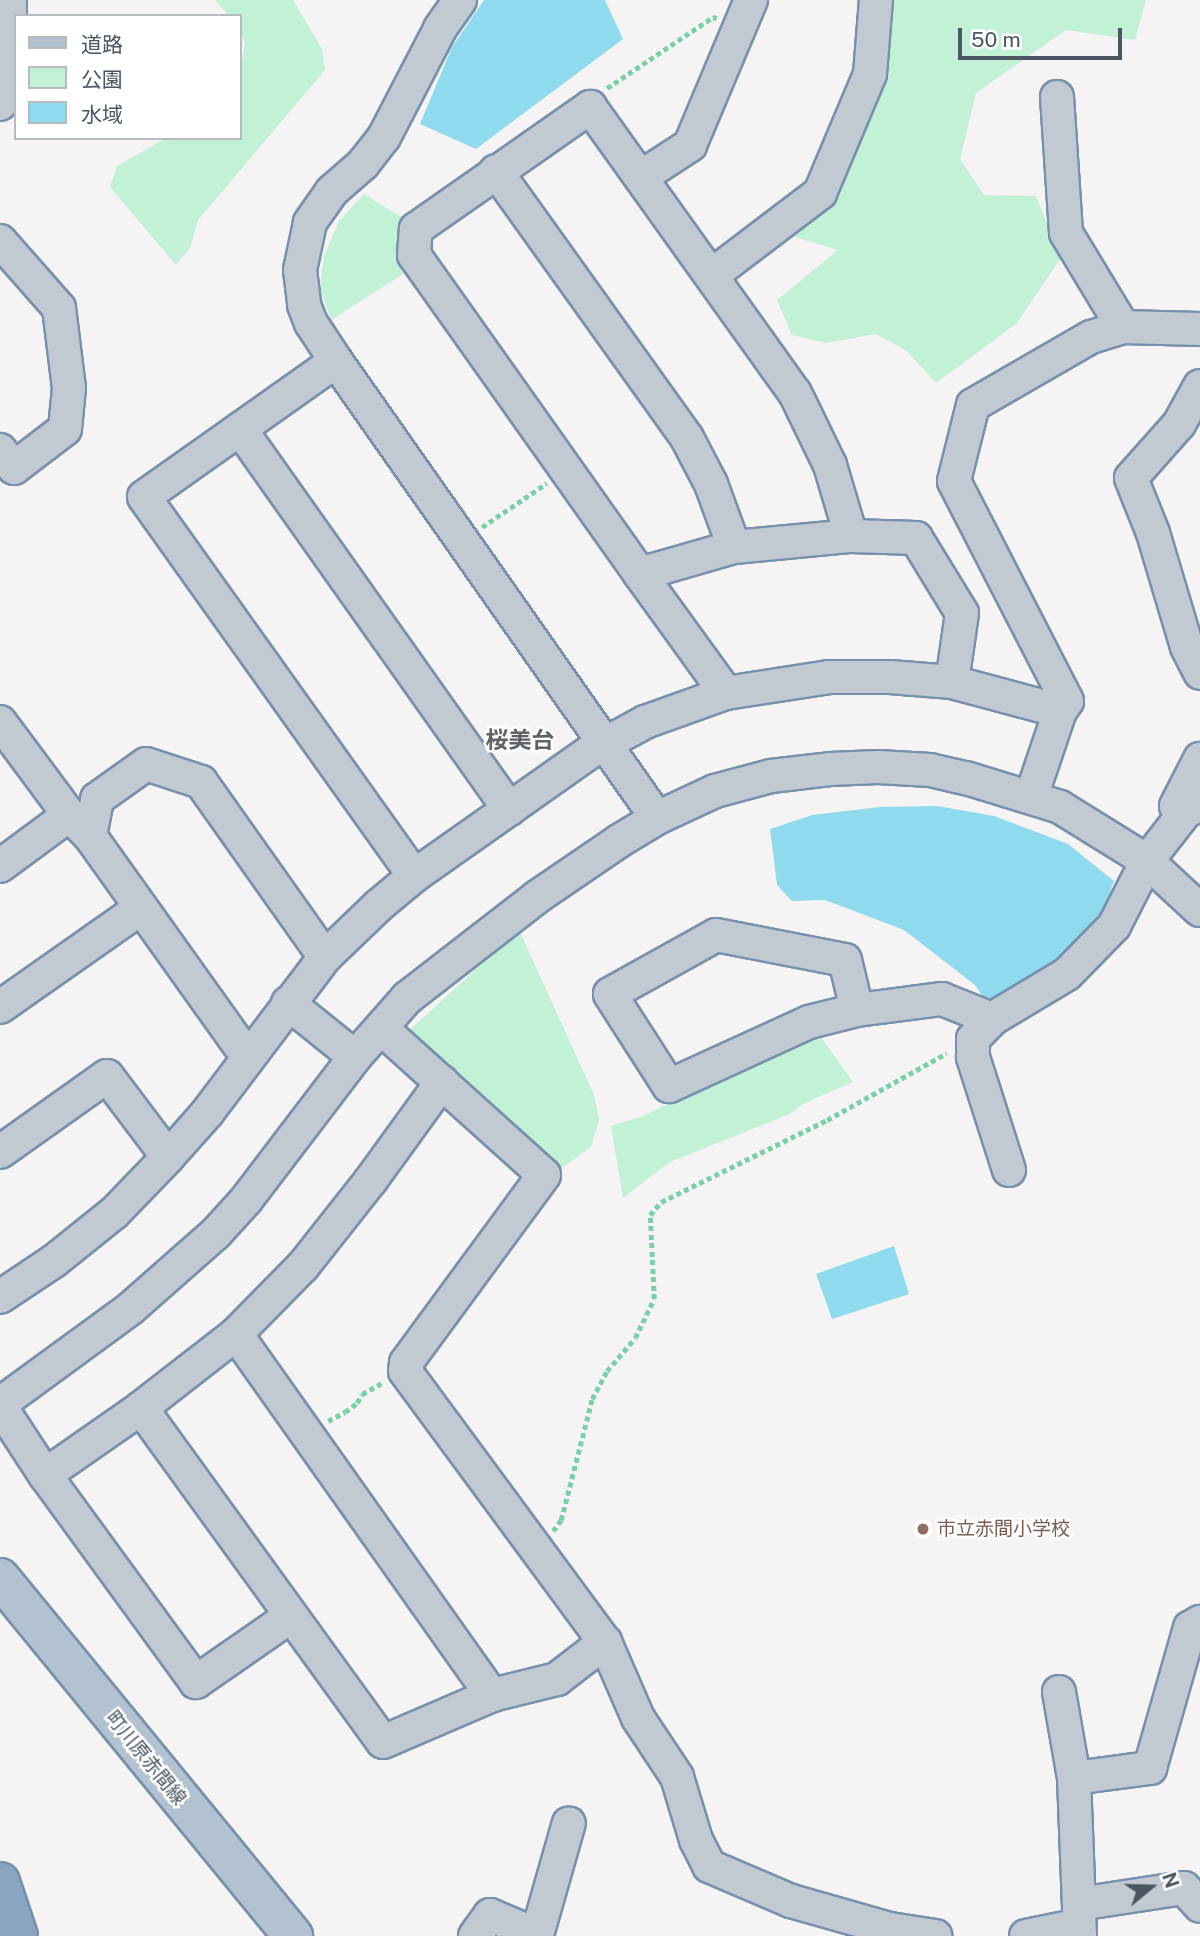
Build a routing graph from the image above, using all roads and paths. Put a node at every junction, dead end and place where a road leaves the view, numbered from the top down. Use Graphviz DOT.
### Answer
graph roads {
  1 [pos="10,0"];
  2 [pos="460,0"];
  3 [pos="876,0"];
  4 [pos="746,11"];
  5 [pos="1057,97"];
  6 [pos="0,104"];
  7 [pos="590,107"];
  8 [pos="496,171"];
  9 [pos="641,177"];
  10 [pos="0,242"];
  11 [pos="712,275"];
  12 [pos="1123,327"];
  13 [pos="1200,330"];
  14 [pos="336,361"];
  15 [pos="1200,386"];
  16 [pos="240,429"];
  17 [pos="0,450"];
  18 [pos="569,471"];
  19 [pos="851,536"];
  20 [pos="462,539"];
  21 [pos="734,547"];
  22 [pos="640,574"];
  23 [pos="1200,673"];
  24 [pos="952,682"];
  25 [pos="726,693"];
  26 [pos="1060,711"];
  27 [pos="0,722"];
  28 [pos="606,743"];
  29 [pos="1200,759"];
  30 [pos="1031,797"];
  31 [pos="1193,808"];
  32 [pos="509,809"];
  33 [pos="657,818"];
  34 [pos="79,825"];
  35 [pos="1147,861"];
  36 [pos="0,866"];
  37 [pos="414,876"];
  38 [pos="141,908"];
  39 [pos="1200,910"];
  40 [pos="325,957"];
  41 [pos="288,1003"];
  42 [pos="0,1007"];
  43 [pos="857,1010"];
  44 [pos="381,1028"];
  45 [pos="983,1029"];
  46 [pos="247,1056"];
  47 [pos="355,1057"];
  48 [pos="442,1082"];
  49 [pos="0,1153"];
  50 [pos="168,1157"];
  51 [pos="1009,1170"];
  52 [pos="0,1297"];
  53 [pos="236,1334"];
  54 [pos="405,1371"];
  55 [pos="0,1405"];
  56 [pos="141,1408"];
  57 [pos="304,1431"];
  58 [pos="45,1475"];
  59 [pos="538,1553"];
  60 [pos="0,1578"];
  61 [pos="291,1616"];
  62 [pos="1200,1622"];
  63 [pos="605,1642"];
  64 [pos="1059,1692"];
  65 [pos="492,1695"];
  66 [pos="1074,1778"];
  67 [pos="569,1823"];
  68 [pos="0,1882"];
  69 [pos="1200,1906"];
  70 [pos="1079,1922"];
  71 [pos="18,1936"];
  72 [pos="293,1936"];
  73 [pos="475,1936"];
  74 [pos="935,1936"];
  75 [pos="1026,1936"];
  1 -- 6 [label="street"];
  2 -- 14 [label="street"];
  3 -- 11 [label="street"];
  4 -- 7 [label="path"];
  4 -- 9 [label="street"];
  5 -- 12 [label="street"];
  7 -- 8 [label="street"];
  7 -- 9 [label="street"];
  8 -- 18 [label="street"];
  8 -- 21 [label="street"];
  9 -- 11 [label="street"];
  10 -- 17 [label="street"];
  11 -- 19 [label="street"];
  12 -- 13 [label="street"];
  12 -- 26 [label="street"];
  14 -- 16 [label="street"];
  14 -- 20 [label="street"];
  15 -- 23 [label="street"];
  16 -- 32 [label="street"];
  16 -- 37 [label="street"];
  18 -- 20 [label="path"];
  18 -- 22 [label="street"];
  19 -- 21 [label="street"];
  19 -- 24 [label="street"];
  20 -- 28 [label="street"];
  21 -- 22 [label="street"];
  22 -- 25 [label="street"];
  24 -- 25 [label="street"];
  24 -- 26 [label="street"];
  25 -- 28 [label="street"];
  26 -- 30 [label="street"];
  27 -- 34 [label="street"];
  28 -- 32 [label="street"];
  28 -- 33 [label="street"];
  29 -- 31 [label="street"];
  30 -- 33 [label="street"];
  30 -- 35 [label="street"];
  31 -- 35 [label="street"];
  32 -- 37 [label="street"];
  33 -- 44 [label="street"];
  34 -- 36 [label="street"];
  34 -- 38 [label="street"];
  34 -- 40 [label="street"];
  35 -- 39 [label="street"];
  35 -- 45 [label="street"];
  37 -- 40 [label="street"];
  38 -- 42 [label="street"];
  38 -- 46 [label="street"];
  40 -- 41 [label="street"];
  41 -- 46 [label="street"];
  41 -- 47 [label="street"];
  43 -- 43 [label="street"];
  43 -- 45 [label="street"];
  44 -- 47 [label="street"];
  44 -- 48 [label="street"];
  45 -- 51 [label="street"];
  45 -- 59 [label="path"];
  46 -- 50 [label="street"];
  47 -- 55 [label="street"];
  48 -- 53 [label="street"];
  48 -- 54 [label="street"];
  49 -- 50 [label="street"];
  50 -- 52 [label="street"];
  53 -- 56 [label="street"];
  53 -- 57 [label="street"];
  54 -- 57 [label="path"];
  54 -- 59 [label="street"];
  55 -- 58 [label="street"];
  56 -- 58 [label="street"];
  56 -- 61 [label="street"];
  57 -- 65 [label="street"];
  58 -- 61 [label="street"];
  59 -- 63 [label="street"];
  60 -- 72 [label="main road, 町川原赤間線"];
  61 -- 65 [label="street"];
  62 -- 66 [label="street"];
  63 -- 65 [label="street"];
  63 -- 74 [label="street"];
  64 -- 66 [label="street"];
  66 -- 70 [label="street"];
  67 -- 73 [label="street"];
  68 -- 71 [label="highway"];
  69 -- 70 [label="street"];
  70 -- 75 [label="street"];
}
